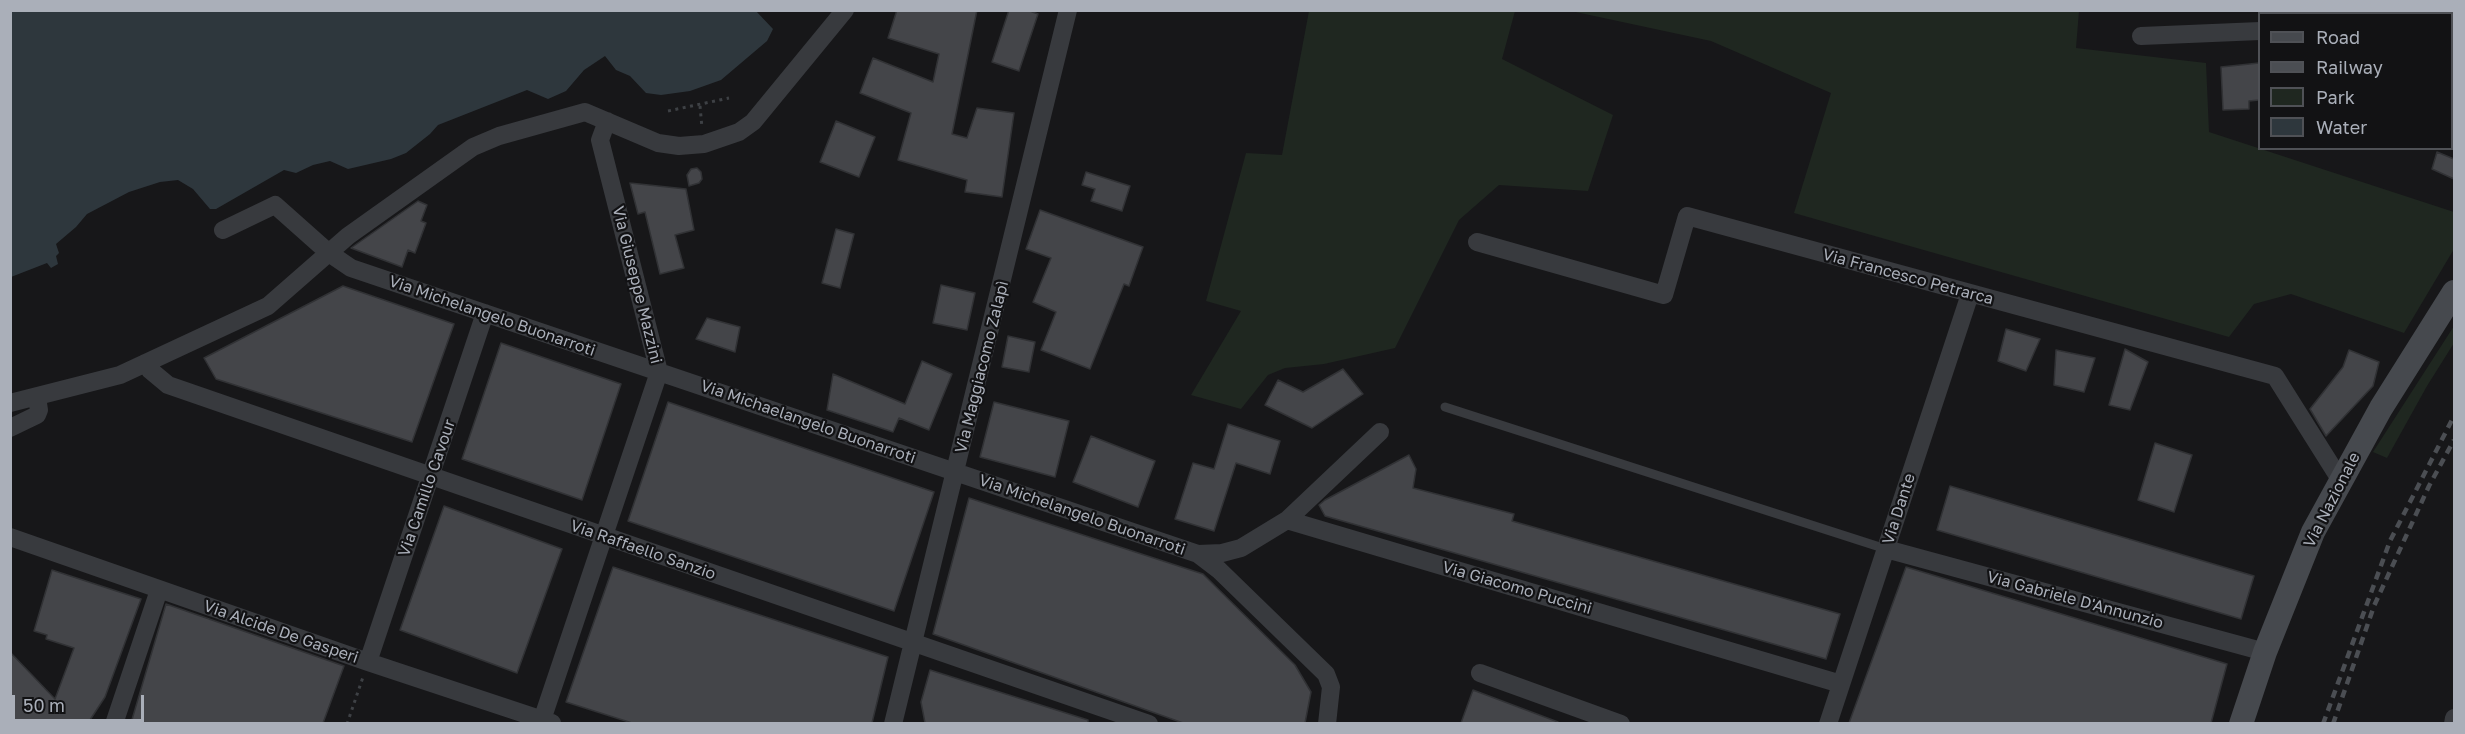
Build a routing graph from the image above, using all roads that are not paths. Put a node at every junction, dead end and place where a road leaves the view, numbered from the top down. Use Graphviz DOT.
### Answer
graph roads {
  1 [pos="845,10"];
  2 [pos="1068,10"];
  3 [pos="2258,31"];
  4 [pos="2141,36"];
  5 [pos="607,121"];
  6 [pos="223,230"];
  7 [pos="1478,242"];
  8 [pos="329,253"];
  9 [pos="2454,291"];
  10 [pos="1971,294"];
  11 [pos="485,313"];
  12 [pos="145,363"];
  13 [pos="659,372"];
  14 [pos="37,397"];
  15 [pos="10,403"];
  16 [pos="1445,407"];
  17 [pos="10,428"];
  18 [pos="1380,432"];
  19 [pos="957,472"];
  20 [pos="430,477"];
  21 [pos="2341,481"];
  22 [pos="1287,520"];
  23 [pos="10,537"];
  24 [pos="603,537"];
  25 [pos="1886,549"];
  26 [pos="1198,554"];
  27 [pos="159,590"];
  28 [pos="914,642"];
  29 [pos="2265,652"];
  30 [pos="369,662"];
  31 [pos="1480,673"];
  32 [pos="1841,684"];
  33 [pos="2454,718"];
  34 [pos="548,722"];
  35 [pos="114,723"];
  36 [pos="893,723"];
  37 [pos="1149,723"];
  38 [pos="1327,723"];
  39 [pos="1621,723"];
  40 [pos="1828,723"];
  41 [pos="2241,723"];
  42 [pos="2453,723"];
  1 -- 5 [label="street"];
  2 -- 19 [label="street, Via Maggiacomo Zalapì"];
  3 -- 4 [label="street"];
  5 -- 8 [label="street"];
  5 -- 13 [label="street, Via Giuseppe Mazzini"];
  6 -- 8 [label="street, Via Michelangelo Buonarroti"];
  7 -- 10 [label="street, Via Francesco Petrarca"];
  8 -- 11 [label="street, Via Michelangelo Buonarroti"];
  8 -- 12 [label="street"];
  9 -- 21 [label="main road, Via Nazionale"];
  10 -- 21 [label="street, Via Francesco Petrarca"];
  10 -- 25 [label="street, Via Dante"];
  11 -- 13 [label="street, Via Michelangelo Buonarroti"];
  11 -- 20 [label="street, Via Camillo Cavour"];
  12 -- 14 [label="street"];
  12 -- 20 [label="street, Via Raffaello Sanzio"];
  13 -- 19 [label="street, Via Michaelangelo Buonarroti"];
  13 -- 24 [label="street, Via Giuseppe Mazzini"];
  14 -- 15 [label="street"];
  14 -- 17 [label="street"];
  16 -- 25 [label="lane"];
  18 -- 22 [label="street"];
  19 -- 26 [label="street, Via Michelangelo Buonarroti"];
  19 -- 28 [label="street, Via Maggiacomo Zalapì"];
  20 -- 24 [label="street, Via Raffaello Sanzio"];
  20 -- 30 [label="street, Via Camillo Cavour"];
  21 -- 29 [label="main road, Via Nazionale"];
  22 -- 26 [label="street"];
  22 -- 32 [label="street, Via Giacomo Puccini"];
  23 -- 27 [label="street, Via Alcide De Gasperi"];
  24 -- 28 [label="street, Via Raffaello Sanzio"];
  24 -- 34 [label="street, Via Giuseppe Mazzini"];
  25 -- 29 [label="street, Via Gabriele D'Annunzio"];
  25 -- 32 [label="street, Via Dante"];
  26 -- 38 [label="street, Via Michelangelo Buonarroti"];
  27 -- 30 [label="street, Via Alcide De Gasperi"];
  27 -- 35 [label="street"];
  28 -- 36 [label="street, Via Maggiacomo Zalapì"];
  28 -- 37 [label="street, Via Raffaello Sanzio"];
  29 -- 41 [label="main road, Via Nazionale"];
  30 -- 34 [label="street, Via Alcide De Gasperi"];
  31 -- 39 [label="street"];
  32 -- 40 [label="street, Via Dante"];
  33 -- 42 [label="street"];
}
